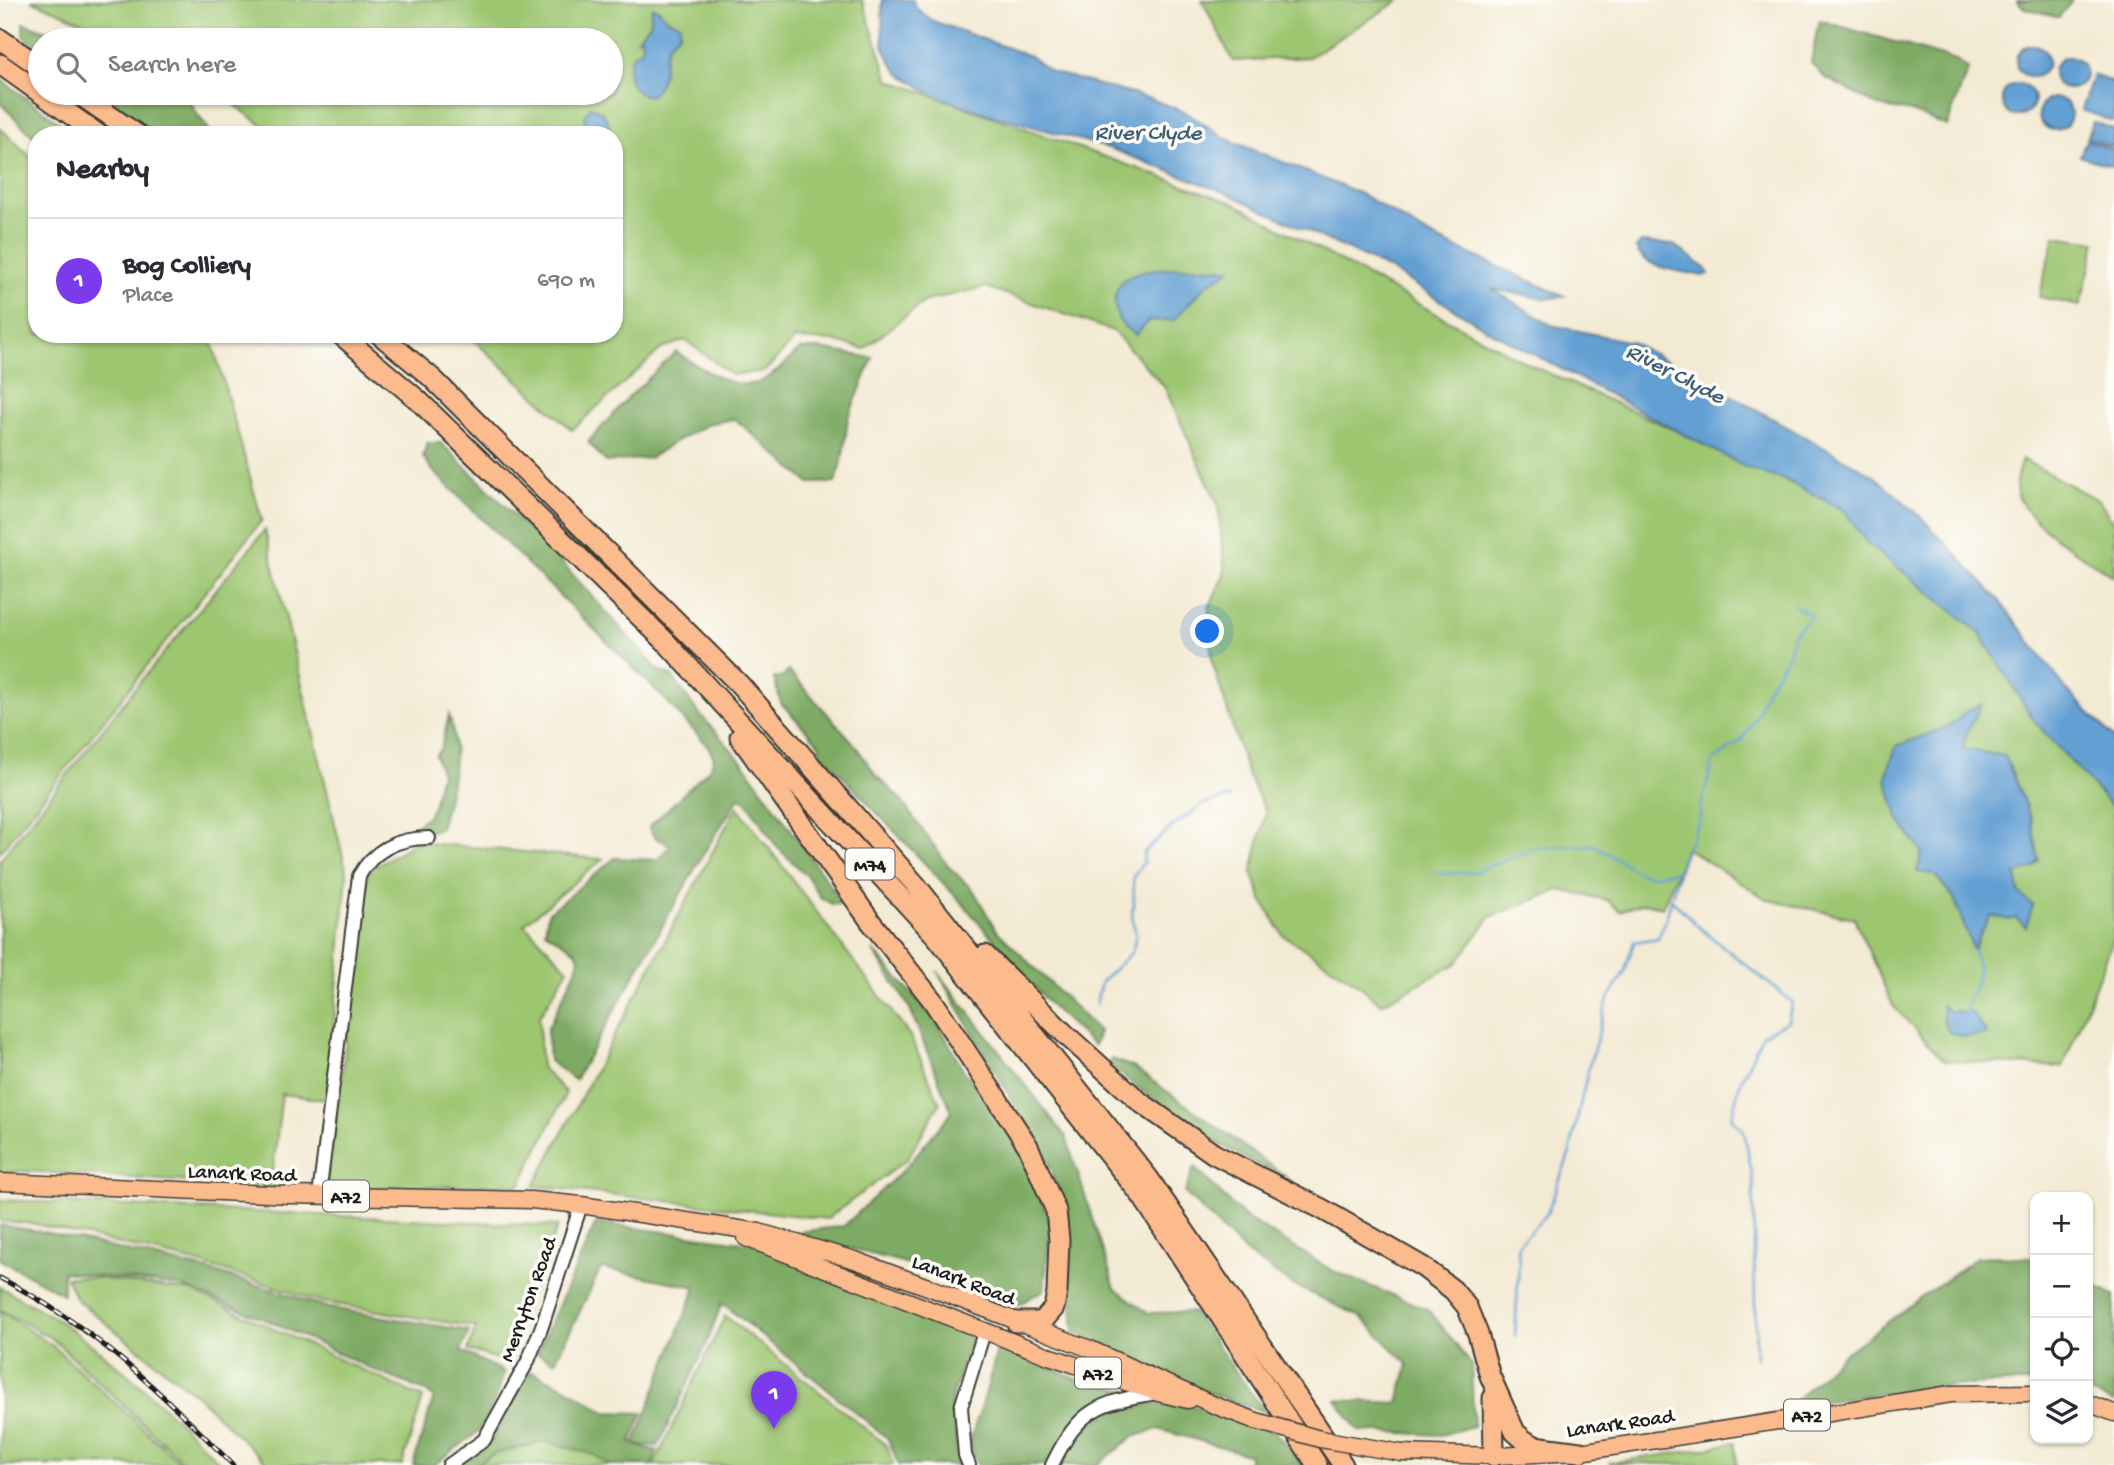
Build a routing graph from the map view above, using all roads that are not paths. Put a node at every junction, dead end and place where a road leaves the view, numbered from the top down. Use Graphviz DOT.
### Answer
graph roads {
  1 [pos="0,39"];
  2 [pos="28,59"];
  3 [pos="0,64"];
  4 [pos="28,84"];
  5 [pos="57,105"];
  6 [pos="94,105"];
  7 [pos="86,126"];
  8 [pos="125,126"];
  9 [pos="351,343"];
  10 [pos="390,343"];
  11 [pos="690,666"];
  12 [pos="429,838"];
  13 [pos="927,898"];
  14 [pos="0,1182"];
  15 [pos="320,1196"];
  16 [pos="581,1205"];
  17 [pos="691,1220"];
  18 [pos="1054,1308"];
  19 [pos="1009,1319"];
  20 [pos="984,1332"];
  21 [pos="1050,1335"];
  22 [pos="1490,1376"];
  23 [pos="1140,1387"];
  24 [pos="1158,1393"];
  25 [pos="2030,1393"];
  26 [pos="1214,1405"];
  27 [pos="2093,1405"];
  28 [pos="2114,1413"];
  29 [pos="1580,1452"];
  30 [pos="1494,1456"];
  31 [pos="449,1465"];
  32 [pos="969,1465"];
  33 [pos="1052,1465"];
  34 [pos="1317,1465"];
  35 [pos="1343,1465"];
  1 -- 2 [label="highway"];
  3 -- 4 [label="highway"];
  5 -- 7 [label="highway"];
  6 -- 8 [label="highway"];
  9 -- 11 [label="highway, M74"];
  10 -- 13 [label="highway, M74"];
  11 -- 18 [label="highway, M74"];
  11 -- 34 [label="highway, M74"];
  12 -- 15 [label="street"];
  13 -- 22 [label="highway, M74"];
  13 -- 35 [label="highway, M74"];
  14 -- 15 [label="main road, Lanark Road / A72"];
  15 -- 16 [label="main road, Lanark Road / A72"];
  16 -- 17 [label="main road, Lanark Road / A72"];
  16 -- 31 [label="street, Merryton Road"];
  17 -- 19 [label="main road, Lanark Road / A72"];
  17 -- 20 [label="main road, Lanark Road / A72"];
  18 -- 19 [label="highway"];
  18 -- 21 [label="highway, M74"];
  19 -- 20 [label="main road"];
  19 -- 21 [label="main road, Lanark Road / A72"];
  20 -- 23 [label="main road, Lanark Road / A72"];
  20 -- 32 [label="street"];
  21 -- 23 [label="main road, A72"];
  21 -- 26 [label="main road, Lanark Road / A72"];
  22 -- 29 [label="highway, M74"];
  22 -- 30 [label="highway, M74"];
  23 -- 24 [label="main road, Lanark Road / A72"];
  24 -- 26 [label="main road, Lanark Road / A72"];
  24 -- 33 [label="street"];
  25 -- 29 [label="main road, Lanark Road / A72"];
  26 -- 30 [label="main road, Lanark Road / A72, bridge"];
  27 -- 28 [label="main road"];
  29 -- 30 [label="main road, Lanark Road / A72"];
}
